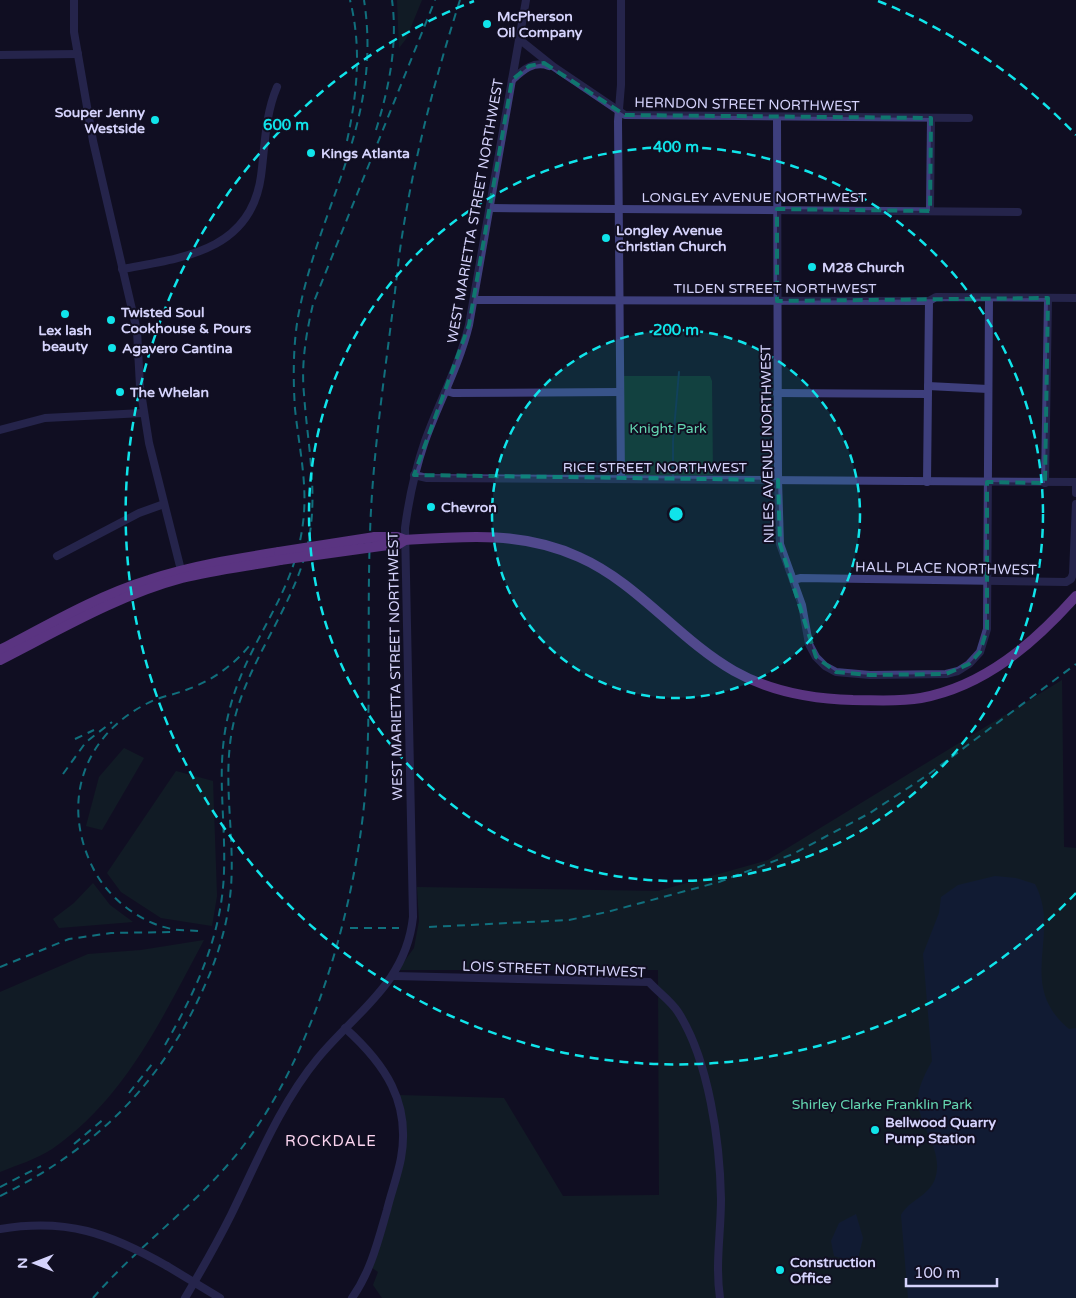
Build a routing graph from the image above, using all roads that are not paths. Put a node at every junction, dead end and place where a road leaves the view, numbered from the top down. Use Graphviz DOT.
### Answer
graph roads {
  1 [pos="74,0"];
  2 [pos="526,0"];
  3 [pos="621,0"];
  4 [pos="519,38"];
  5 [pos="0,54"];
  6 [pos="78,54"];
  7 [pos="554,67"];
  8 [pos="512,80"];
  9 [pos="276,86"];
  10 [pos="619,112"];
  11 [pos="777,117"];
  12 [pos="931,118"];
  13 [pos="969,118"];
  14 [pos="490,208"];
  15 [pos="619,208"];
  16 [pos="777,209"];
  17 [pos="930,211"];
  18 [pos="1018,212"];
  19 [pos="122,269"];
  20 [pos="989,298"];
  21 [pos="1048,298"];
  22 [pos="1076,298"];
  23 [pos="474,300"];
  24 [pos="620,300"];
  25 [pos="929,301"];
  26 [pos="777,302"];
  27 [pos="988,389"];
  28 [pos="928,390"];
  29 [pos="446,391"];
  30 [pos="620,392"];
  31 [pos="778,393"];
  32 [pos="143,413"];
  33 [pos="0,430"];
  34 [pos="414,475"];
  35 [pos="621,479"];
  36 [pos="778,480"];
  37 [pos="927,482"];
  38 [pos="987,482"];
  39 [pos="1076,482"];
  40 [pos="1045,483"];
  41 [pos="1076,493"];
  42 [pos="164,504"];
  43 [pos="1076,504"];
  44 [pos="405,540"];
  45 [pos="57,556"];
  46 [pos="182,575"];
  47 [pos="793,580"];
  48 [pos="987,581"];
  49 [pos="1076,596"];
  50 [pos="0,650"];
  51 [pos="0,660"];
  52 [pos="394,976"];
  53 [pos="345,1028"];
  54 [pos="0,1229"];
  55 [pos="194,1282"];
  56 [pos="185,1298"];
  57 [pos="220,1298"];
  58 [pos="352,1298"];
  59 [pos="720,1298"];
  1 -- 6 [label="street"];
  2 -- 4 [label="street, WEST MARIETTA STREET NORTHWEST"];
  3 -- 10 [label="street"];
  4 -- 7 [label="street, HERNDON STREET NORTHWEST"];
  4 -- 8 [label="street, WEST MARIETTA STREET NORTHWEST"];
  5 -- 6 [label="street"];
  6 -- 19 [label="street"];
  7 -- 8 [label="street"];
  7 -- 10 [label="street, HERNDON STREET NORTHWEST"];
  8 -- 14 [label="street, WEST MARIETTA STREET NORTHWEST"];
  9 -- 19 [label="street"];
  10 -- 11 [label="street, HERNDON STREET NORTHWEST"];
  10 -- 15 [label="street"];
  11 -- 12 [label="street, HERNDON STREET NORTHWEST"];
  11 -- 16 [label="street, NILES AVENUE NORTHWEST"];
  12 -- 13 [label="street, HERNDON STREET NORTHWEST"];
  12 -- 17 [label="street"];
  14 -- 15 [label="street, LONGLEY AVENUE NORTHWEST"];
  14 -- 23 [label="street, WEST MARIETTA STREET NORTHWEST"];
  15 -- 16 [label="street, LONGLEY AVENUE NORTHWEST"];
  15 -- 24 [label="street"];
  16 -- 17 [label="street, LONGLEY AVENUE NORTHWEST"];
  16 -- 26 [label="street, NILES AVENUE NORTHWEST"];
  17 -- 18 [label="street, LONGLEY AVENUE NORTHWEST"];
  19 -- 32 [label="street"];
  20 -- 21 [label="street, TILDEN STREET NORTHWEST"];
  20 -- 25 [label="street, TILDEN STREET NORTHWEST"];
  20 -- 27 [label="street, NILES AVENUE NORTHWEST"];
  21 -- 22 [label="street, TILDEN STREET NORTHWEST"];
  21 -- 40 [label="street"];
  23 -- 24 [label="street, TILDEN STREET NORTHWEST"];
  23 -- 29 [label="street, WEST MARIETTA STREET NORTHWEST"];
  24 -- 26 [label="street, TILDEN STREET NORTHWEST"];
  24 -- 30 [label="street"];
  25 -- 26 [label="street, TILDEN STREET NORTHWEST"];
  25 -- 28 [label="street"];
  26 -- 31 [label="street, NILES AVENUE NORTHWEST"];
  27 -- 28 [label="street"];
  27 -- 38 [label="street, NILES AVENUE NORTHWEST"];
  28 -- 31 [label="street"];
  28 -- 37 [label="street"];
  29 -- 30 [label="street"];
  29 -- 34 [label="street, WEST MARIETTA STREET NORTHWEST"];
  30 -- 35 [label="street"];
  31 -- 36 [label="street, NILES AVENUE NORTHWEST"];
  32 -- 33 [label="street"];
  32 -- 42 [label="street"];
  34 -- 35 [label="street, RICE STREET NORTHWEST"];
  34 -- 44 [label="street, WEST MARIETTA STREET NORTHWEST"];
  35 -- 36 [label="street, RICE STREET NORTHWEST"];
  36 -- 37 [label="street, RICE STREET NORTHWEST"];
  36 -- 47 [label="street, NILES AVENUE NORTHWEST"];
  37 -- 38 [label="street, RICE STREET NORTHWEST"];
  38 -- 40 [label="street, RICE STREET NORTHWEST"];
  38 -- 48 [label="street, NILES AVENUE NORTHWEST"];
  39 -- 40 [label="street, RICE STREET NORTHWEST"];
  39 -- 41 [label="street"];
  42 -- 45 [label="street"];
  42 -- 46 [label="street"];
  43 -- 48 [label="street, HALL PLACE NORTHWEST"];
  44 -- 46 [label="main road, bridge"];
  44 -- 49 [label="main road"];
  44 -- 52 [label="street, WEST MARIETTA STREET NORTHWEST"];
  46 -- 50 [label="main road"];
  46 -- 51 [label="main road"];
  47 -- 48 [label="street, HALL PLACE NORTHWEST"];
  47 -- 48 [label="street, NILES AVENUE NORTHWEST"];
  52 -- 53 [label="street, WEST MARIETTA STREET NORTHWEST"];
  52 -- 59 [label="street, LOIS STREET NORTHWEST"];
  53 -- 55 [label="street, WEST MARIETTA STREET NORTHWEST"];
  53 -- 58 [label="street"];
  54 -- 55 [label="street, bridge"];
  55 -- 56 [label="street, WEST MARIETTA STREET NORTHWEST"];
  55 -- 57 [label="street"];
}
